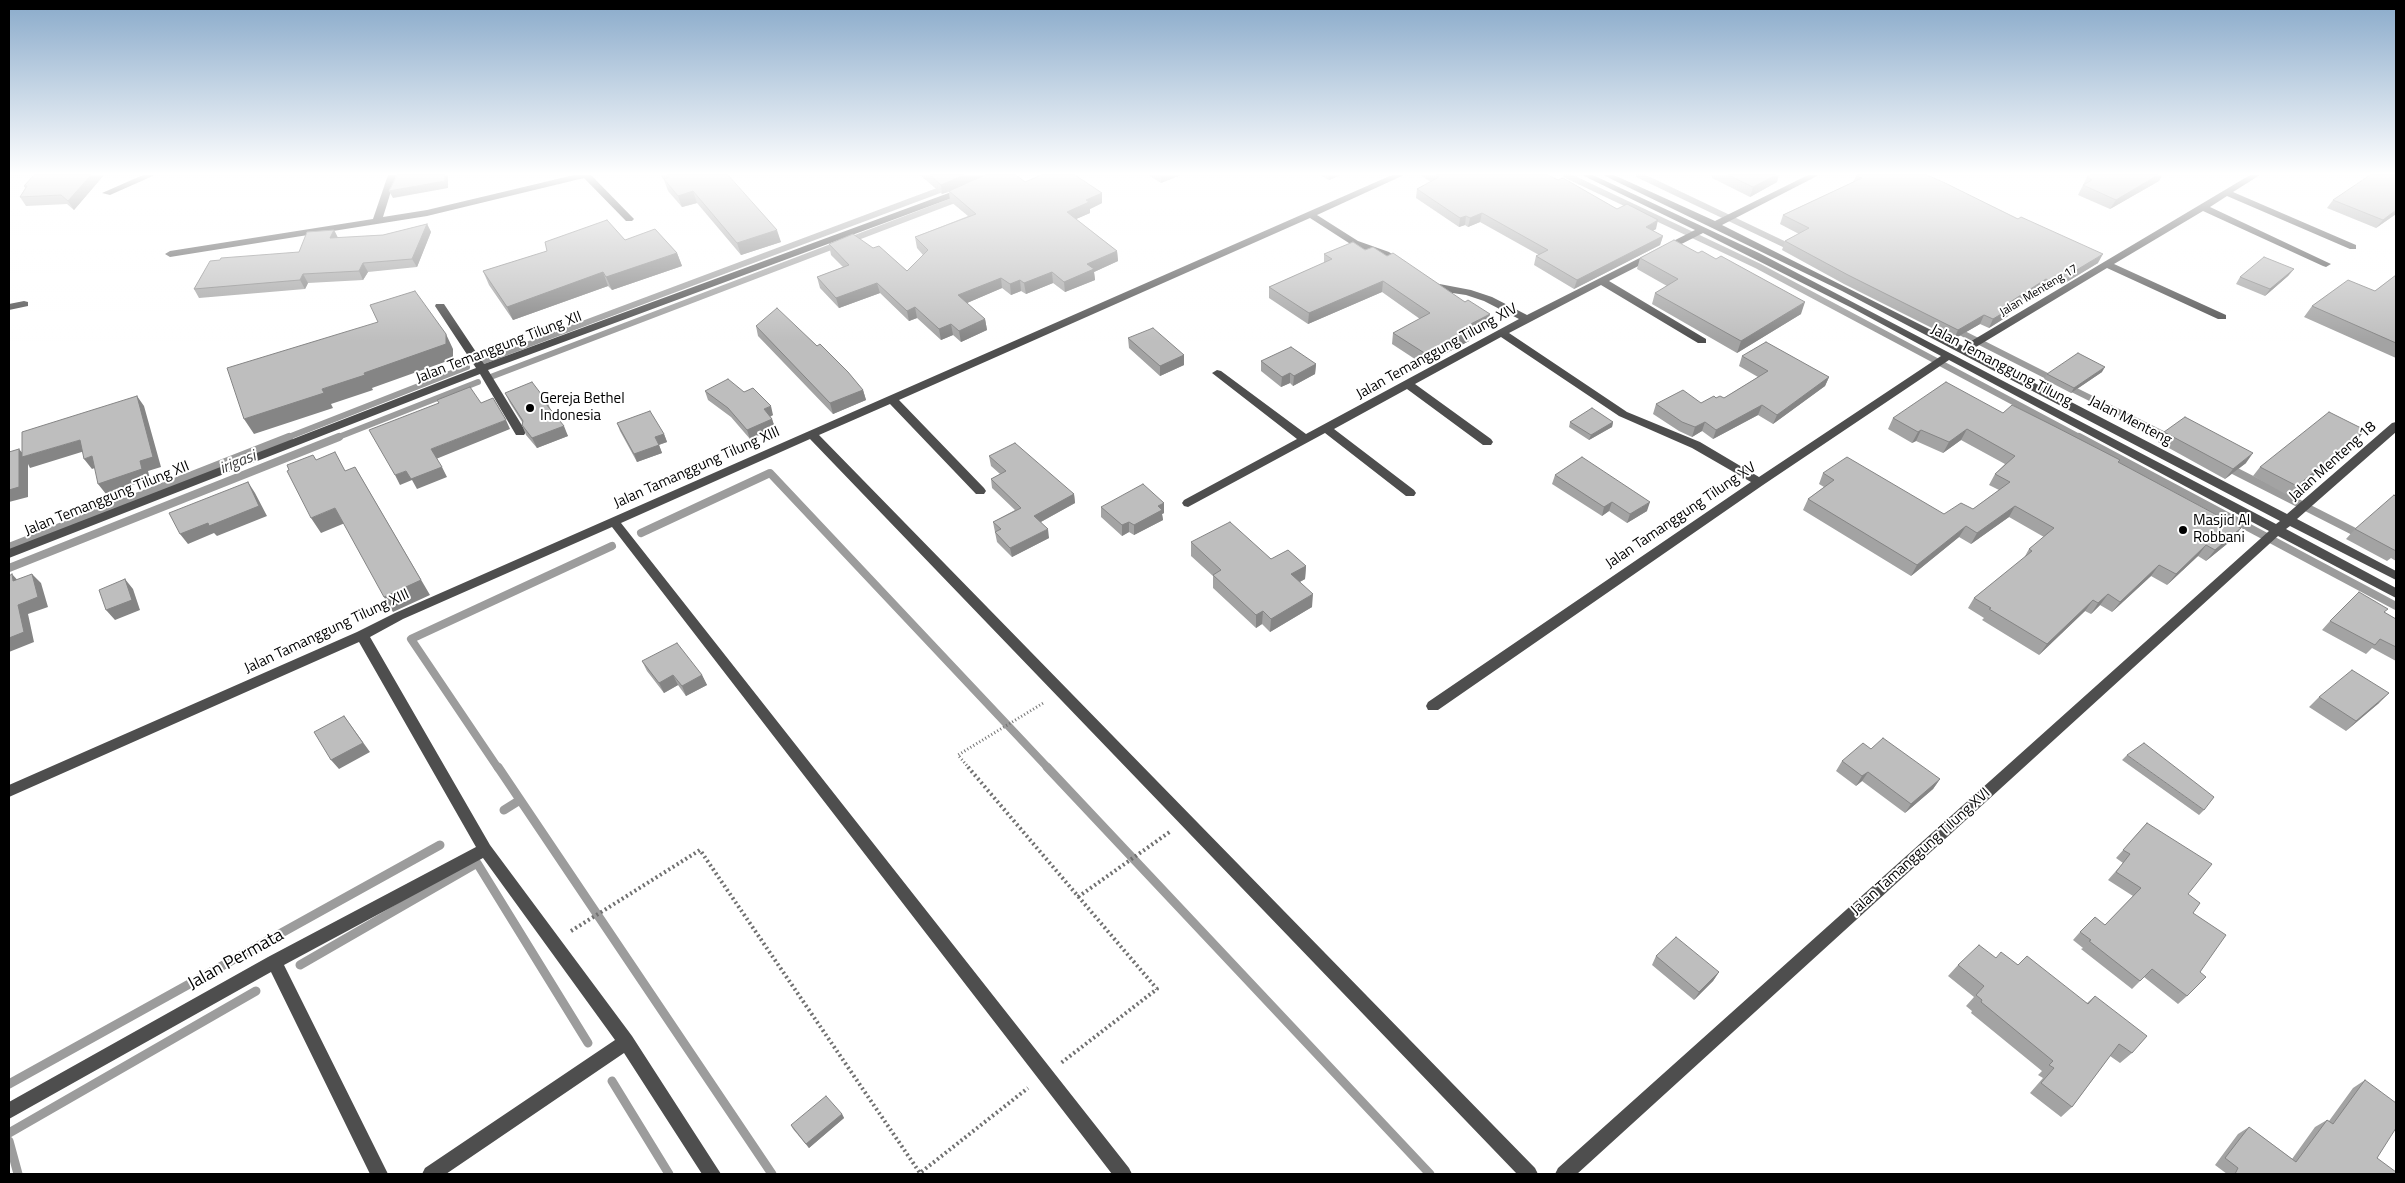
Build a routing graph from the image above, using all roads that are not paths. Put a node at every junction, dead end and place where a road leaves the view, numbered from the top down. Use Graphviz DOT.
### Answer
graph roads {
  1 [pos="323,230"];
  2 [pos="856,230"];
  3 [pos="1276,230"];
  4 [pos="1334,230"];
  5 [pos="1702,230"];
  6 [pos="1725,230"];
  7 [pos="2165,230"];
  8 [pos="2253,230"];
  9 [pos="2314,230"];
  10 [pos="2353,247"];
  11 [pos="170,254"];
  12 [pos="2326,264"];
  13 [pos="2108,265"];
  14 [pos="1408,268"];
  15 [pos="1425,279"];
  16 [pos="1603,282"];
  17 [pos="24,304"];
  18 [pos="440,306"];
  19 [pos="9,307"];
  20 [pos="2222,316"];
  21 [pos="1527,319"];
  22 [pos="1502,333"];
  23 [pos="1702,340"];
  24 [pos="1963,351"];
  25 [pos="1949,356"];
  26 [pos="482,369"];
  27 [pos="1217,372"];
  28 [pos="1408,384"];
  29 [pos="892,399"];
  30 [pos="2396,426"];
  31 [pos="1327,429"];
  32 [pos="520,432"];
  33 [pos="812,435"];
  34 [pos="1305,439"];
  35 [pos="1487,442"];
  36 [pos="1759,482"];
  37 [pos="980,490"];
  38 [pos="1410,494"];
  39 [pos="1188,503"];
  40 [pos="2290,520"];
  41 [pos="614,522"];
  42 [pos="2278,530"];
  43 [pos="9,554"];
  44 [pos="2396,576"];
  45 [pos="2396,593"];
  46 [pos="362,635"];
  47 [pos="1434,706"];
  48 [pos="9,791"];
  49 [pos="485,850"];
  50 [pos="274,962"];
  51 [pos="626,1042"];
  52 [pos="9,1111"];
  53 [pos="379,1174"];
  54 [pos="431,1174"];
  55 [pos="712,1174"];
  56 [pos="1123,1174"];
  57 [pos="1529,1174"];
  58 [pos="1564,1174"];
  1 -- 11 [label="street"];
  2 -- 26 [label="street, Jalan Temanggung Tilung XII"];
  3 -- 29 [label="street, Jalan Tamanggung Tilung XIII"];
  4 -- 14 [label="street"];
  5 -- 16 [label="street, Jalan Temanggung Tilung XIV"];
  5 -- 25 [label="street, Jalan Temanggung Tilung"];
  6 -- 24 [label="street, Jalan Menteng"];
  7 -- 13 [label="street, Jalan Menteng 17"];
  8 -- 12 [label="street"];
  9 -- 10 [label="street"];
  13 -- 20 [label="street"];
  13 -- 24 [label="street, Jalan Menteng 17"];
  15 -- 21 [label="street"];
  16 -- 21 [label="street, Jalan Temanggung Tilung XIV"];
  16 -- 23 [label="street"];
  17 -- 19 [label="street"];
  18 -- 26 [label="street"];
  21 -- 22 [label="street, Jalan Temanggung Tilung XIV"];
  22 -- 28 [label="street, Jalan Temanggung Tilung XIV"];
  22 -- 36 [label="street"];
  24 -- 40 [label="street, Jalan Menteng"];
  25 -- 36 [label="street, Jalan Tamanggung Tilung XV"];
  25 -- 42 [label="street, Jalan Temanggung Tilung"];
  26 -- 32 [label="street"];
  26 -- 43 [label="street, Jalan Temanggung Tilung XII"];
  27 -- 34 [label="street"];
  28 -- 31 [label="street, Jalan Temanggung Tilung XIV"];
  28 -- 35 [label="street"];
  29 -- 33 [label="street, Jalan Tamanggung Tilung XIII"];
  29 -- 37 [label="street"];
  30 -- 40 [label="street, Jalan Menteng 18"];
  31 -- 34 [label="street, Jalan Temanggung Tilung XIV"];
  31 -- 38 [label="street"];
  33 -- 41 [label="street, Jalan Tamanggung Tilung XIII"];
  33 -- 57 [label="street"];
  34 -- 39 [label="street, Jalan Temanggung Tilung XIV"];
  36 -- 47 [label="street, Jalan Tamanggung Tilung XV"];
  40 -- 42 [label="street, Jalan Menteng 18"];
  40 -- 44 [label="street, Jalan Menteng"];
  41 -- 46 [label="street, Jalan Tamanggung Tilung XIII"];
  41 -- 56 [label="street"];
  42 -- 45 [label="street, Jalan Temanggung Tilung"];
  42 -- 58 [label="street, Jalan Tamanggung Tilung XVI"];
  46 -- 48 [label="street, Jalan Tamanggung Tilung XIII"];
  46 -- 49 [label="street"];
  49 -- 50 [label="street, Jalan Permata"];
  49 -- 51 [label="street"];
  50 -- 52 [label="street, Jalan Permata"];
  50 -- 53 [label="street"];
  51 -- 54 [label="street"];
  51 -- 55 [label="street"];
}
